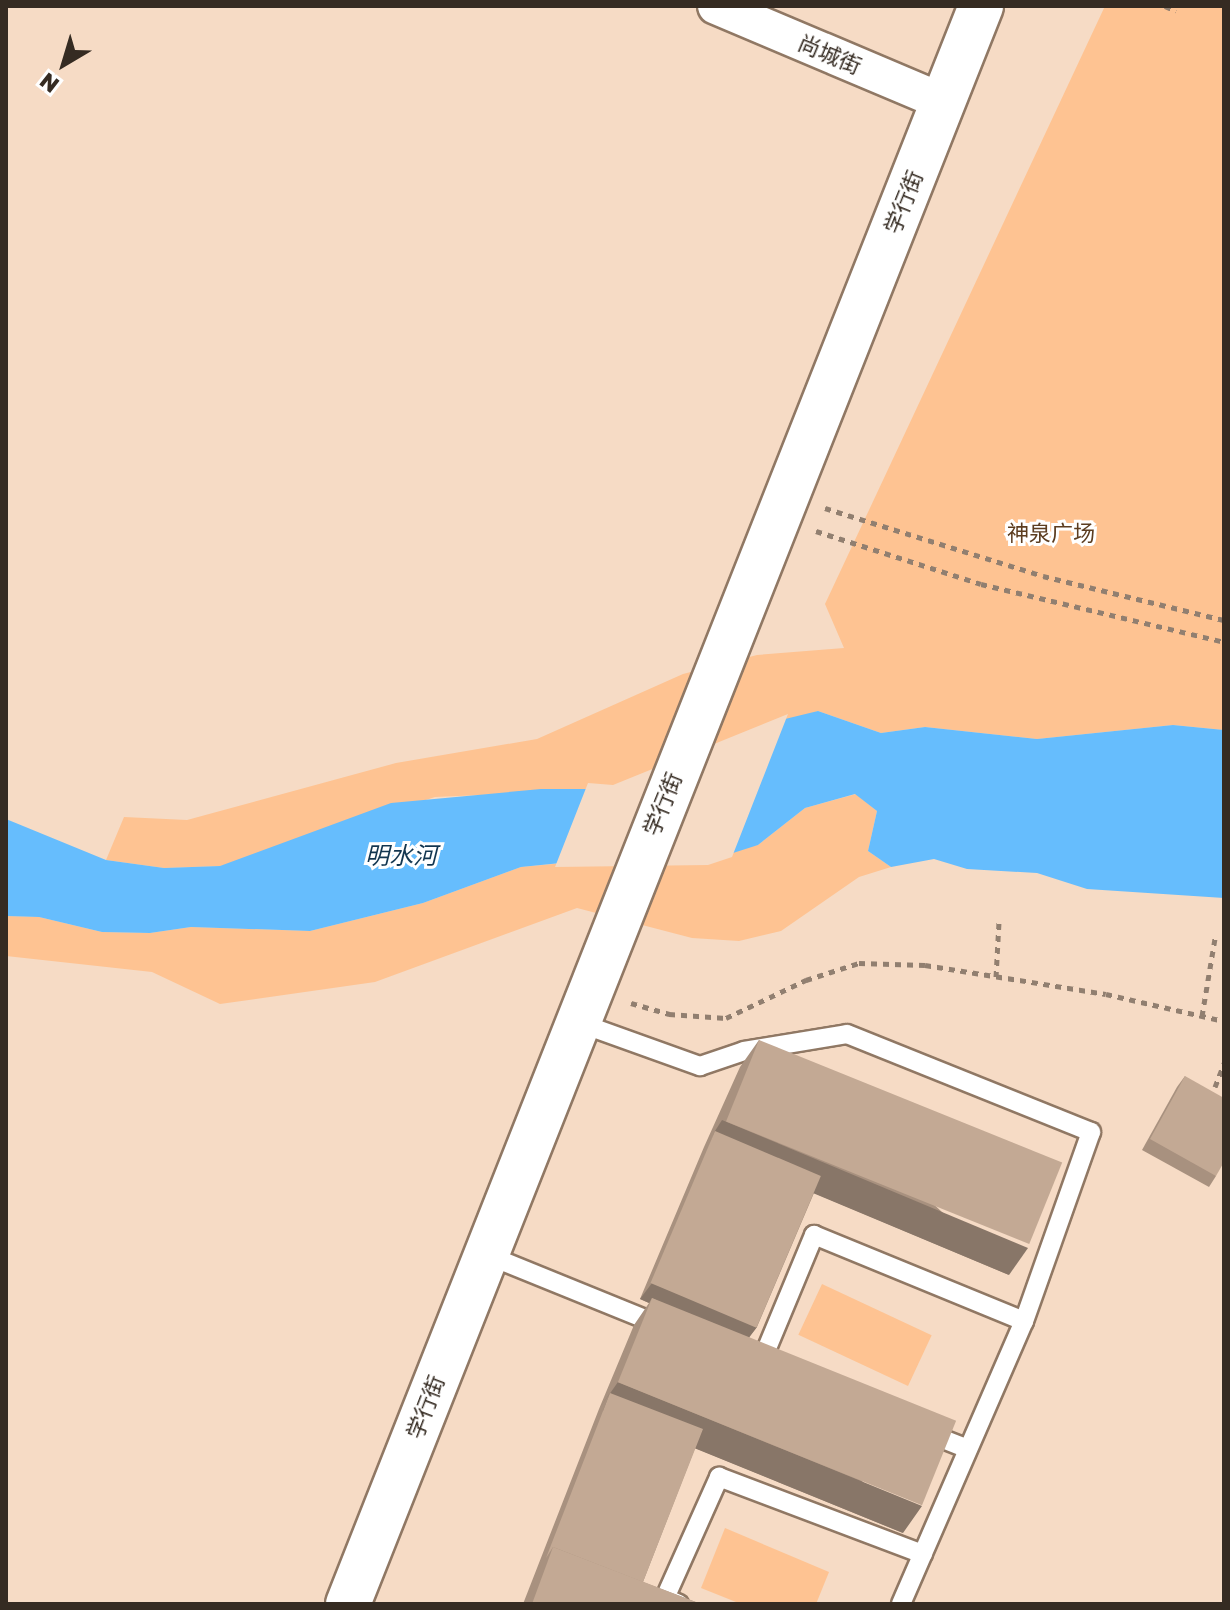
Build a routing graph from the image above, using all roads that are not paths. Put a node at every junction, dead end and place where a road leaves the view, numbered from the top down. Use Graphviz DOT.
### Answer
graph roads {
  1 [pos="716,6"];
  2 [pos="981,6"];
  3 [pos="943,102"];
  4 [pos="582,1006"];
  5 [pos="485,1254"];
  6 [pos="1024,1321"];
  7 [pos="673,1330"];
  8 [pos="760,1365"];
  9 [pos="913,1427"];
  10 [pos="968,1449"];
  11 [pos="923,1554"];
  12 [pos="348,1604"];
  13 [pos="679,1604"];
  14 [pos="901,1604"];
  1 -- 3 [label="street, 尚城街"];
  2 -- 3 [label="street, 学行街"];
  3 -- 4 [label="street, 学行街"];
  4 -- 5 [label="street, 学行街"];
  4 -- 6 [label="lane"];
  5 -- 7 [label="lane"];
  5 -- 12 [label="street, 学行街"];
  6 -- 8 [label="lane"];
  6 -- 10 [label="lane"];
  9 -- 10 [label="lane"];
  10 -- 11 [label="lane"];
  11 -- 13 [label="lane"];
  11 -- 14 [label="lane"];
}
